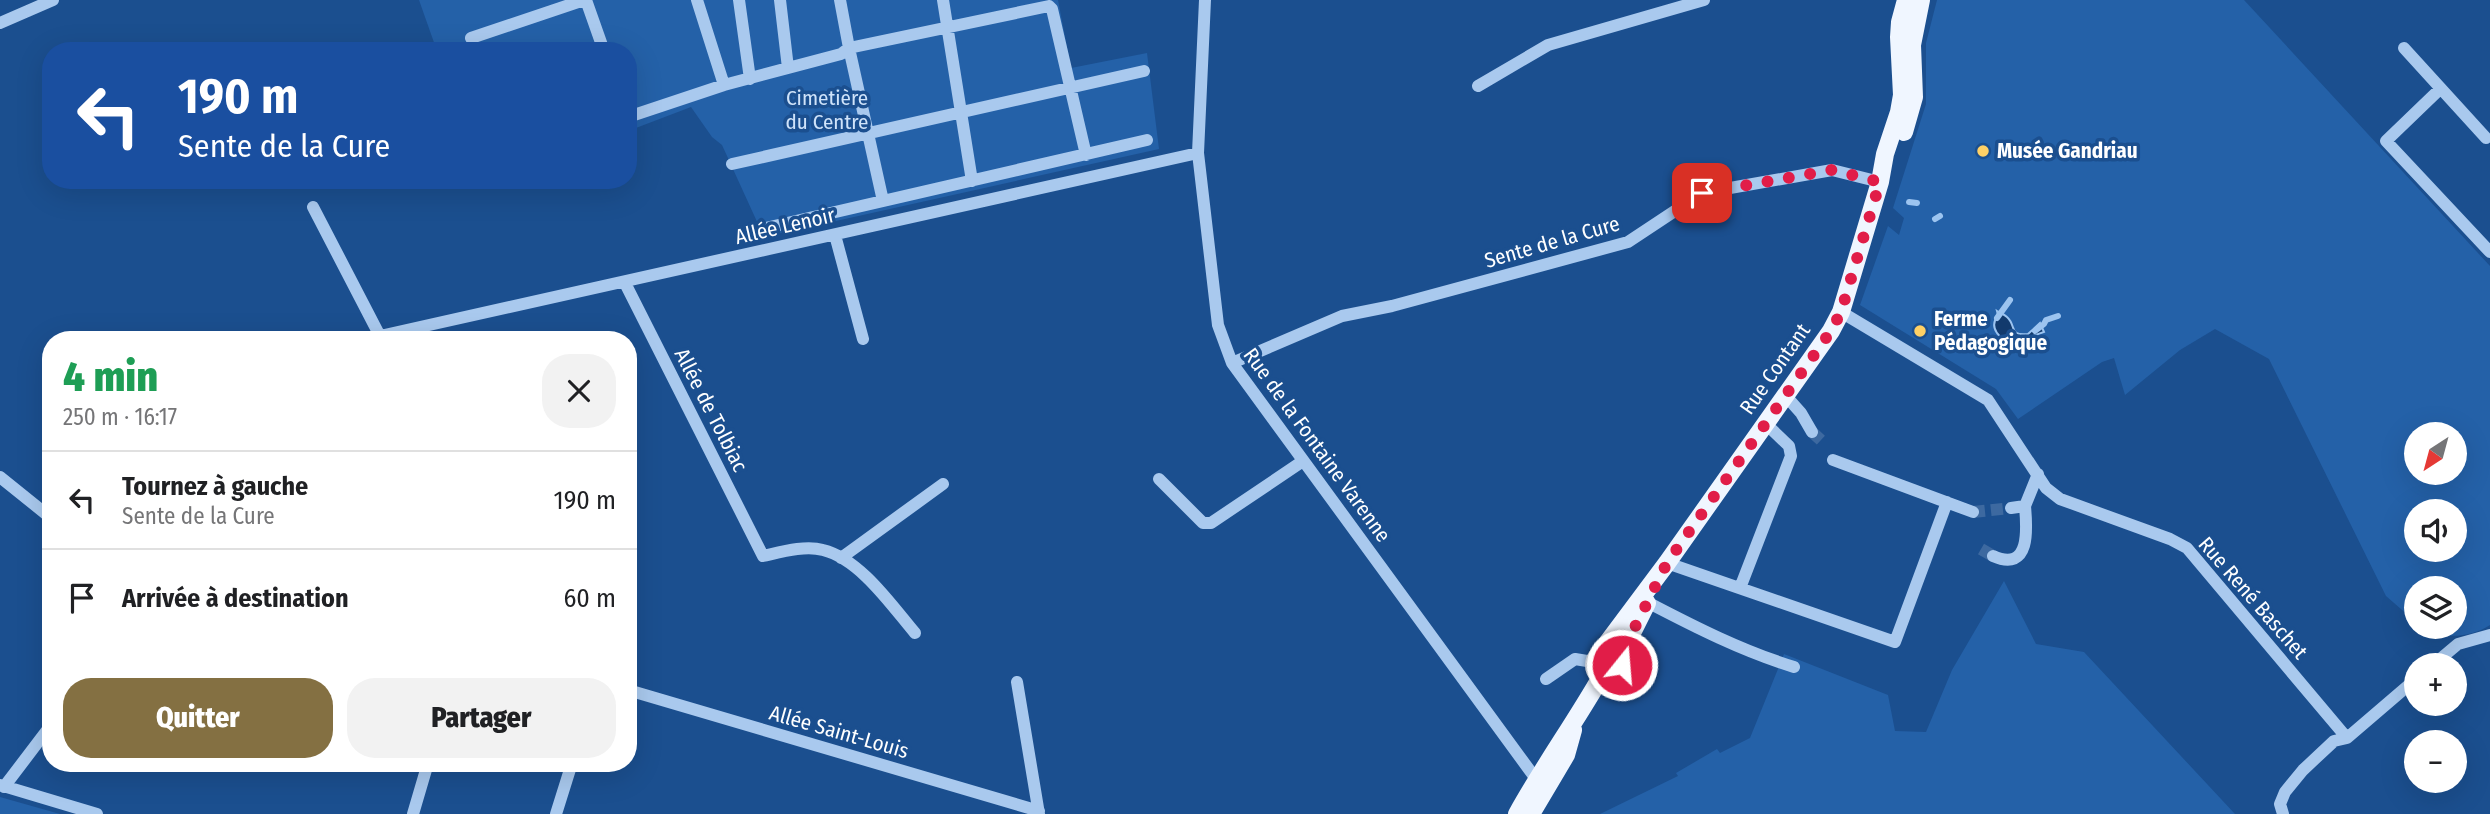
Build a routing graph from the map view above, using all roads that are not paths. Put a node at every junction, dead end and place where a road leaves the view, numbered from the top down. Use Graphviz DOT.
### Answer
graph roads {
  1 [pos="53,0"];
  2 [pos="585,0"];
  3 [pos="697,0"];
  4 [pos="739,0"];
  5 [pos="780,0"];
  6 [pos="840,0"];
  7 [pos="943,0"];
  8 [pos="1205,0"];
  9 [pos="1704,0"];
  10 [pos="1906,0"];
  11 [pos="1921,0"];
  12 [pos="0,23"];
  13 [pos="946,29"];
  14 [pos="471,38"];
  15 [pos="601,42"];
  16 [pos="849,48"];
  17 [pos="2404,48"];
  18 [pos="788,68"];
  19 [pos="1144,71"];
  20 [pos="750,79"];
  21 [pos="724,85"];
  22 [pos="1479,86"];
  23 [pos="1070,87"];
  24 [pos="2440,89"];
  25 [pos="960,113"];
  26 [pos="637,114"];
  27 [pos="868,134"];
  28 [pos="2486,138"];
  29 [pos="1147,140"];
  30 [pos="1198,153"];
  31 [pos="1086,155"];
  32 [pos="732,164"];
  33 [pos="972,181"];
  34 [pos="1880,182"];
  35 [pos="883,201"];
  36 [pos="313,207"];
  37 [pos="762,229"];
  38 [pos="835,235"];
  39 [pos="2490,253"];
  40 [pos="625,283"];
  41 [pos="1841,312"];
  42 [pos="377,331"];
  43 [pos="412,331"];
  44 [pos="863,339"];
  45 [pos="1232,363"];
  46 [pos="1785,395"];
  47 [pos="1765,423"];
  48 [pos="1812,432"];
  49 [pos="1833,460"];
  50 [pos="1303,461"];
  51 [pos="2038,474"];
  52 [pos="0,477"];
  53 [pos="1159,479"];
  54 [pos="943,484"];
  55 [pos="1947,502"];
  56 [pos="2025,506"];
  57 [pos="2011,508"];
  58 [pos="42,511"];
  59 [pos="1973,512"];
  60 [pos="1993,556"];
  61 [pos="841,558"];
  62 [pos="1667,563"];
  63 [pos="1740,588"];
  64 [pos="1647,602"];
  65 [pos="915,633"];
  66 [pos="2490,635"];
  67 [pos="2447,653"];
  68 [pos="1605,662"];
  69 [pos="1794,667"];
  70 [pos="1546,679"];
  71 [pos="1017,682"];
  72 [pos="2404,689"];
  73 [pos="637,693"];
  74 [pos="1575,722"];
  75 [pos="42,735"];
  76 [pos="2347,738"];
  77 [pos="425,772"];
  78 [pos="569,772"];
  79 [pos="1536,779"];
  80 [pos="2,786"];
  81 [pos="1039,812"];
  82 [pos="97,814"];
  83 [pos="413,814"];
  84 [pos="556,814"];
  85 [pos="1517,814"];
  86 [pos="1531,814"];
  87 [pos="2283,814"];
  1 -- 12 [label="street"];
  2 -- 14 [label="street"];
  2 -- 15 [label="street"];
  3 -- 21 [label="street"];
  4 -- 20 [label="street"];
  5 -- 18 [label="street"];
  6 -- 16 [label="street"];
  7 -- 13 [label="street"];
  8 -- 30 [label="street, Rue de la Fontaine Varenne"];
  9 -- 22 [label="street"];
  10 -- 34 [label="main road, Rue Contant"];
  11 -- 34 [label="main road, Rue Contant"];
  13 -- 16 [label="street"];
  13 -- 23 [label="street"];
  13 -- 25 [label="street"];
  16 -- 18 [label="street"];
  16 -- 27 [label="street"];
  17 -- 24 [label="street"];
  18 -- 20 [label="street"];
  19 -- 23 [label="street"];
  20 -- 21 [label="street"];
  21 -- 26 [label="street"];
  23 -- 25 [label="street"];
  23 -- 31 [label="street"];
  24 -- 28 [label="street"];
  24 -- 39 [label="street"];
  25 -- 27 [label="street"];
  25 -- 33 [label="street"];
  27 -- 32 [label="street"];
  27 -- 35 [label="street"];
  29 -- 31 [label="street"];
  30 -- 38 [label="street, Allée Lenoir"];
  30 -- 45 [label="street, Rue de la Fontaine Varenne"];
  31 -- 33 [label="street"];
  33 -- 35 [label="street"];
  34 -- 41 [label="main road, Rue Contant"];
  34 -- 45 [label="street, Sente de la Cure"];
  35 -- 37 [label="street"];
  36 -- 42 [label="street"];
  38 -- 40 [label="street, Allée Lenoir"];
  38 -- 44 [label="street"];
  40 -- 43 [label="street, Allée Lenoir"];
  40 -- 61 [label="street, Allée de Tolbiac"];
  41 -- 46 [label="main road, Rue Contant"];
  41 -- 51 [label="street, Rue René Baschet"];
  45 -- 50 [label="street, Rue de la Fontaine Varenne"];
  46 -- 47 [label="main road, Rue Contant"];
  46 -- 48 [label="street"];
  47 -- 62 [label="main road, Rue Contant"];
  47 -- 63 [label="street"];
  49 -- 55 [label="street"];
  50 -- 53 [label="street"];
  50 -- 79 [label="street, Rue de la Fontaine Varenne"];
  51 -- 56 [label="street"];
  51 -- 76 [label="street, Rue René Baschet"];
  52 -- 58 [label="street"];
  54 -- 61 [label="street"];
  55 -- 59 [label="street"];
  55 -- 63 [label="street"];
  56 -- 57 [label="street"];
  56 -- 60 [label="street"];
  61 -- 65 [label="street"];
  62 -- 63 [label="street"];
  62 -- 64 [label="main road, Rue Contant"];
  62 -- 68 [label="main road, Rue Contant"];
  64 -- 68 [label="main road, Rue Contant"];
  64 -- 69 [label="street"];
  66 -- 67 [label="street"];
  68 -- 70 [label="street"];
  68 -- 74 [label="main road, Rue Contant"];
  71 -- 81 [label="street"];
  72 -- 76 [label="street"];
  73 -- 81 [label="street, Allée Saint-Louis"];
  74 -- 79 [label="main road, Rue Contant"];
  74 -- 86 [label="main road, Rue Contant"];
  75 -- 80 [label="street"];
  76 -- 87 [label="street"];
  77 -- 83 [label="street"];
  78 -- 84 [label="street"];
  79 -- 85 [label="main road, Rue Contant"];
  80 -- 82 [label="street"];
}
